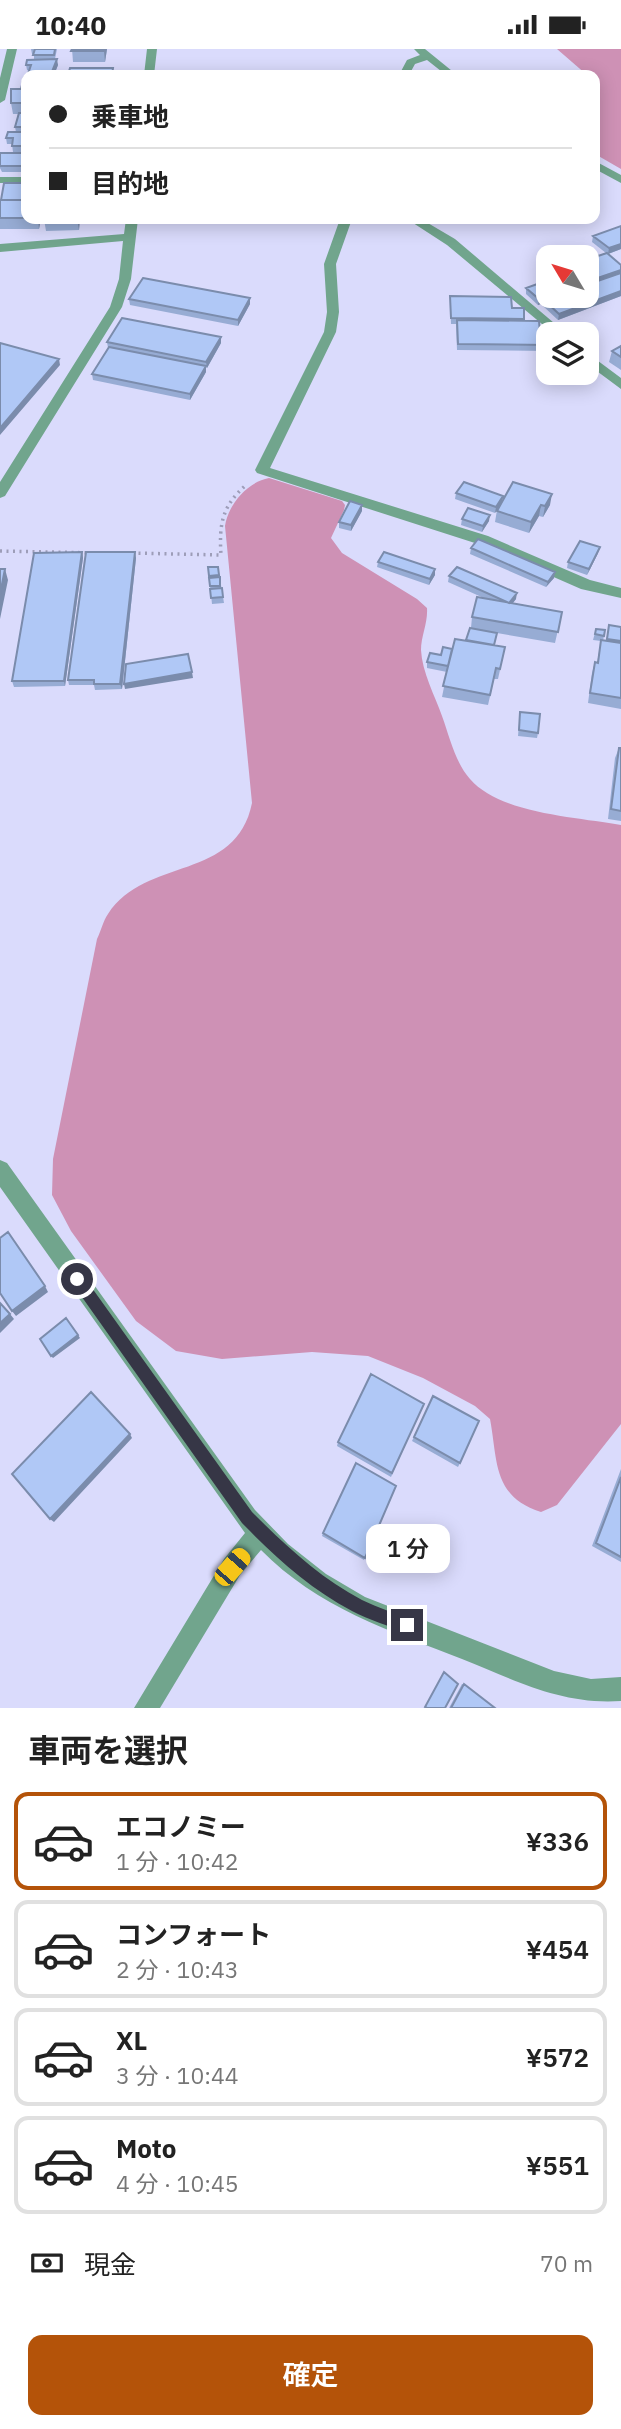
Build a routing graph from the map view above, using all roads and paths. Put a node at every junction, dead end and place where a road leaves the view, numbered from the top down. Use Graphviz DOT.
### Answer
graph roads {
  1 [pos="12,49"];
  2 [pos="152,49"];
  3 [pos="423,53"];
  4 [pos="150,70"];
  5 [pos="407,70"];
  6 [pos="445,70"];
  7 [pos="0,100"];
  8 [pos="600,167"];
  9 [pos="0,180"];
  10 [pos="21,180"];
  11 [pos="621,180"];
  12 [pos="131,224"];
  13 [pos="344,224"];
  14 [pos="421,224"];
  15 [pos="130,237"];
  16 [pos="0,248"];
  17 [pos="547,322"];
  18 [pos="599,367"];
  19 [pos="621,385"];
  20 [pos="262,470"];
  21 [pos="0,493"];
  22 [pos="0,551"];
  23 [pos="111,553"];
  24 [pos="125,553"];
  25 [pos="621,593"];
  26 [pos="0,1170"];
  27 [pos="261,1532"];
  28 [pos="621,1689"];
  29 [pos="591,1700"];
  30 [pos="146,1708"];
  1 -- 7 [label="street"];
  2 -- 4 [label="street"];
  3 -- 5 [label="street"];
  3 -- 6 [label="street"];
  8 -- 11 [label="street"];
  9 -- 10 [label="street"];
  12 -- 15 [label="street"];
  13 -- 20 [label="street"];
  14 -- 17 [label="street"];
  15 -- 16 [label="street"];
  15 -- 21 [label="street"];
  18 -- 19 [label="street"];
  20 -- 24 [label="path"];
  20 -- 25 [label="street"];
  22 -- 23 [label="path"];
  26 -- 27 [label="street"];
  27 -- 29 [label="street"];
  27 -- 30 [label="street"];
  28 -- 29 [label="street"];
}
